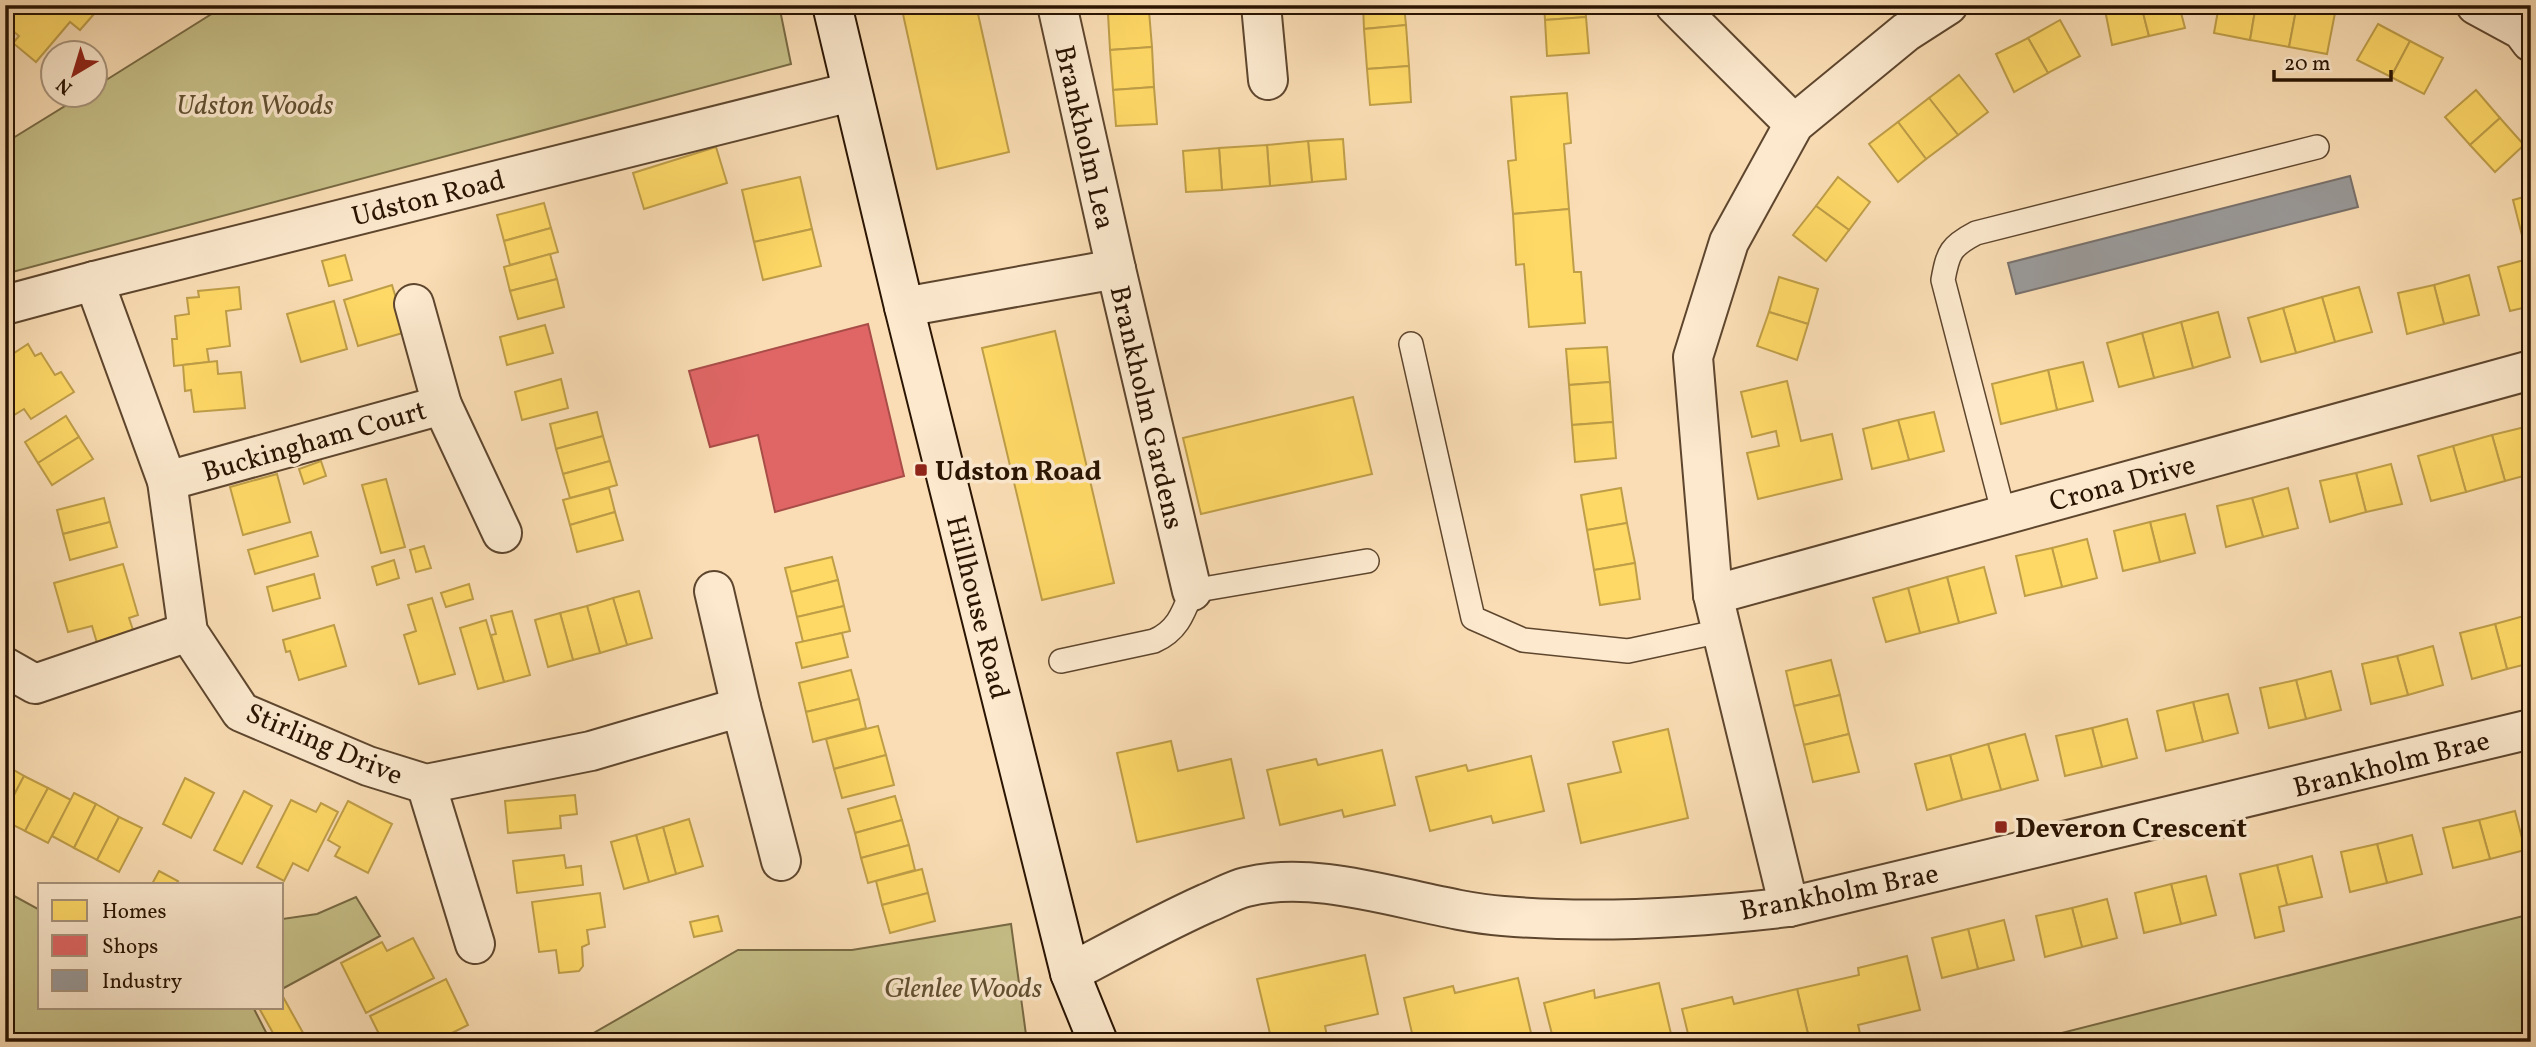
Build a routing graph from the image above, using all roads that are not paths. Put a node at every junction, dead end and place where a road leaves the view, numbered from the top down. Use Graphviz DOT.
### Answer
graph roads {
  1 [pos="832,5"];
  2 [pos="1057,5"];
  3 [pos="1261,5"];
  4 [pos="1675,5"];
  5 [pos="1948,5"];
  6 [pos="2476,5"];
  7 [pos="2528,31"];
  8 [pos="1268,80"];
  9 [pos="851,92"];
  10 [pos="1794,124"];
  11 [pos="2317,147"];
  12 [pos="1116,269"];
  13 [pos="94,281"];
  14 [pos="414,304"];
  15 [pos="5,305"];
  16 [pos="904,307"];
  17 [pos="1411,344"];
  18 [pos="2531,370"];
  19 [pos="442,404"];
  20 [pos="167,481"];
  21 [pos="2004,515"];
  22 [pos="502,533"];
  23 [pos="1367,561"];
  24 [pos="714,591"];
  25 [pos="1192,591"];
  26 [pos="1717,613"];
  27 [pos="188,632"];
  28 [pos="1061,661"];
  29 [pos="5,667"];
  30 [pos="741,707"];
  31 [pos="2531,729"];
  32 [pos="426,783"];
  33 [pos="781,861"];
  34 [pos="1788,907"];
  35 [pos="474,944"];
  36 [pos="1070,973"];
  37 [pos="1098,1042"];
  1 -- 9 [label="street, Hillhouse Road"];
  2 -- 12 [label="street, Brankholm Lea"];
  3 -- 8 [label="street"];
  4 -- 10 [label="street"];
  5 -- 10 [label="street"];
  6 -- 7 [label="street"];
  9 -- 13 [label="street, Udston Road"];
  9 -- 16 [label="street, Hillhouse Road"];
  10 -- 26 [label="street"];
  11 -- 21 [label="lane"];
  12 -- 16 [label="street, Brankholm Gardens"];
  12 -- 25 [label="street, Brankholm Gardens"];
  13 -- 15 [label="street, Udston Road"];
  13 -- 20 [label="street, Stirling Drive"];
  14 -- 19 [label="street, Buckingham Court"];
  16 -- 36 [label="street, Hillhouse Road"];
  17 -- 26 [label="lane"];
  18 -- 21 [label="street, Crona Drive"];
  19 -- 20 [label="street, Buckingham Court"];
  19 -- 22 [label="street"];
  20 -- 27 [label="street, Stirling Drive"];
  21 -- 26 [label="street, Crona Drive"];
  23 -- 25 [label="lane"];
  24 -- 30 [label="street"];
  25 -- 28 [label="lane"];
  26 -- 34 [label="street"];
  27 -- 29 [label="street"];
  27 -- 32 [label="street, Stirling Drive"];
  30 -- 32 [label="street, Stirling Drive"];
  30 -- 33 [label="street"];
  31 -- 34 [label="street, Brankholm Brae"];
  32 -- 35 [label="street"];
  34 -- 36 [label="street, Brankholm Brae"];
  36 -- 37 [label="street, Hillhouse Road"];
}
